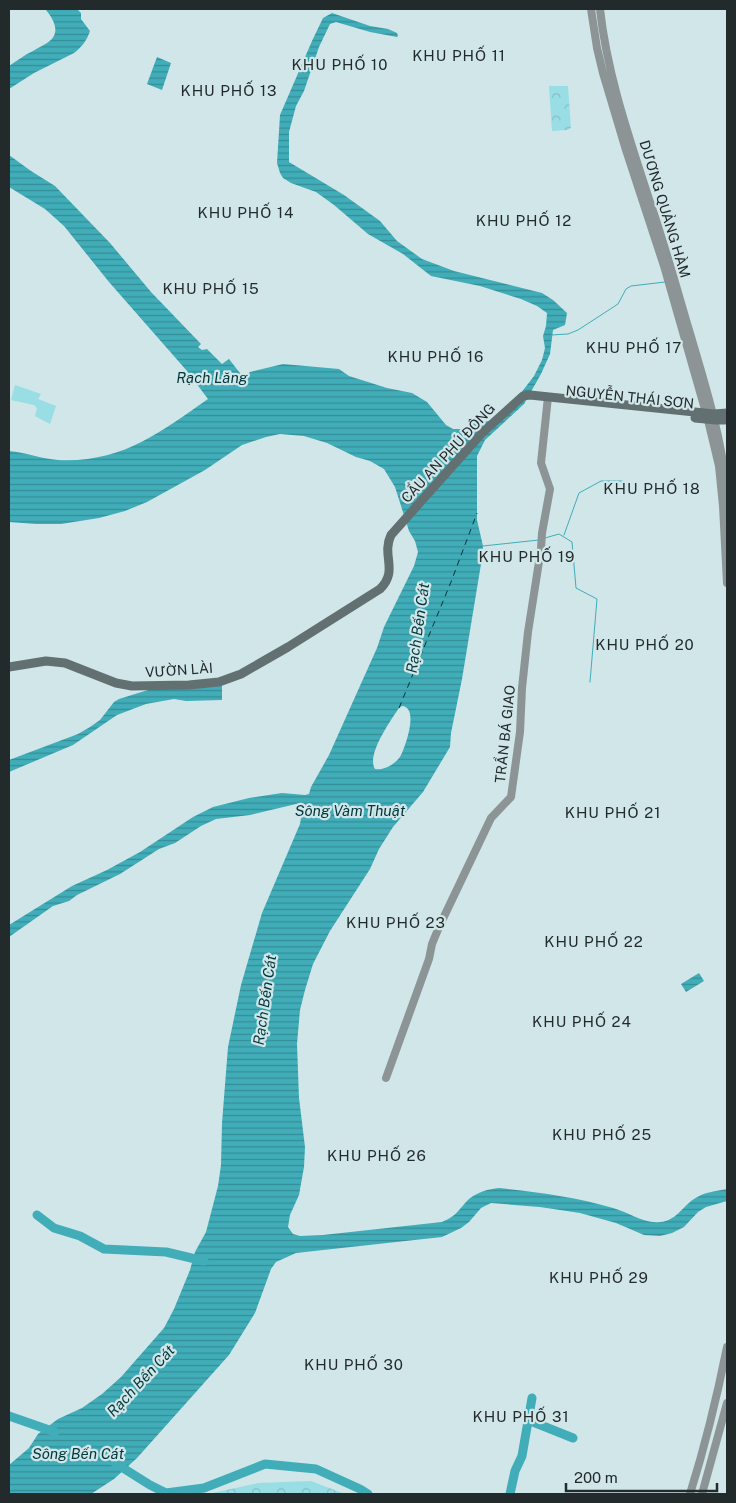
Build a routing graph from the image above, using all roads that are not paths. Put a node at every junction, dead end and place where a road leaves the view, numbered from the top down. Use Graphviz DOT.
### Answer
graph roads {
  1 [pos="592,9"];
  2 [pos="600,9"];
  3 [pos="629,149"];
  4 [pos="530,398"];
  5 [pos="547,400"];
  6 [pos="727,413"];
  7 [pos="711,417"];
  8 [pos="727,420"];
  9 [pos="727,492"];
  10 [pos="392,537"];
  11 [pos="727,583"];
  12 [pos="9,667"];
  13 [pos="386,1078"];
  14 [pos="727,1347"];
  15 [pos="727,1403"];
  16 [pos="690,1494"];
  17 [pos="702,1494"];
  1 -- 3 [label="street, DƯƠNG QUẢNG HÀM"];
  2 -- 3 [label="street, DƯƠNG QUẢNG HÀM"];
  3 -- 7 [label="street, DƯƠNG QUẢNG HÀM"];
  4 -- 5 [label="main road, NGUYỄN THÁI SƠN"];
  4 -- 10 [label="main road, CẦU AN PHÚ ĐÔNG"];
  5 -- 7 [label="main road, NGUYỄN THÁI SƠN"];
  5 -- 13 [label="street, TRẦN BÁ GIAO"];
  6 -- 7 [label="main road, NGUYỄN THÁI SƠN"];
  7 -- 8 [label="main road, NGUYỄN THÁI SƠN"];
  7 -- 9 [label="street, DƯƠNG QUẢNG HÀM"];
  7 -- 11 [label="street, DƯƠNG QUẢNG HÀM"];
  10 -- 12 [label="main road, VƯỜN LÀI"];
  14 -- 16 [label="street"];
  15 -- 17 [label="street"];
}
